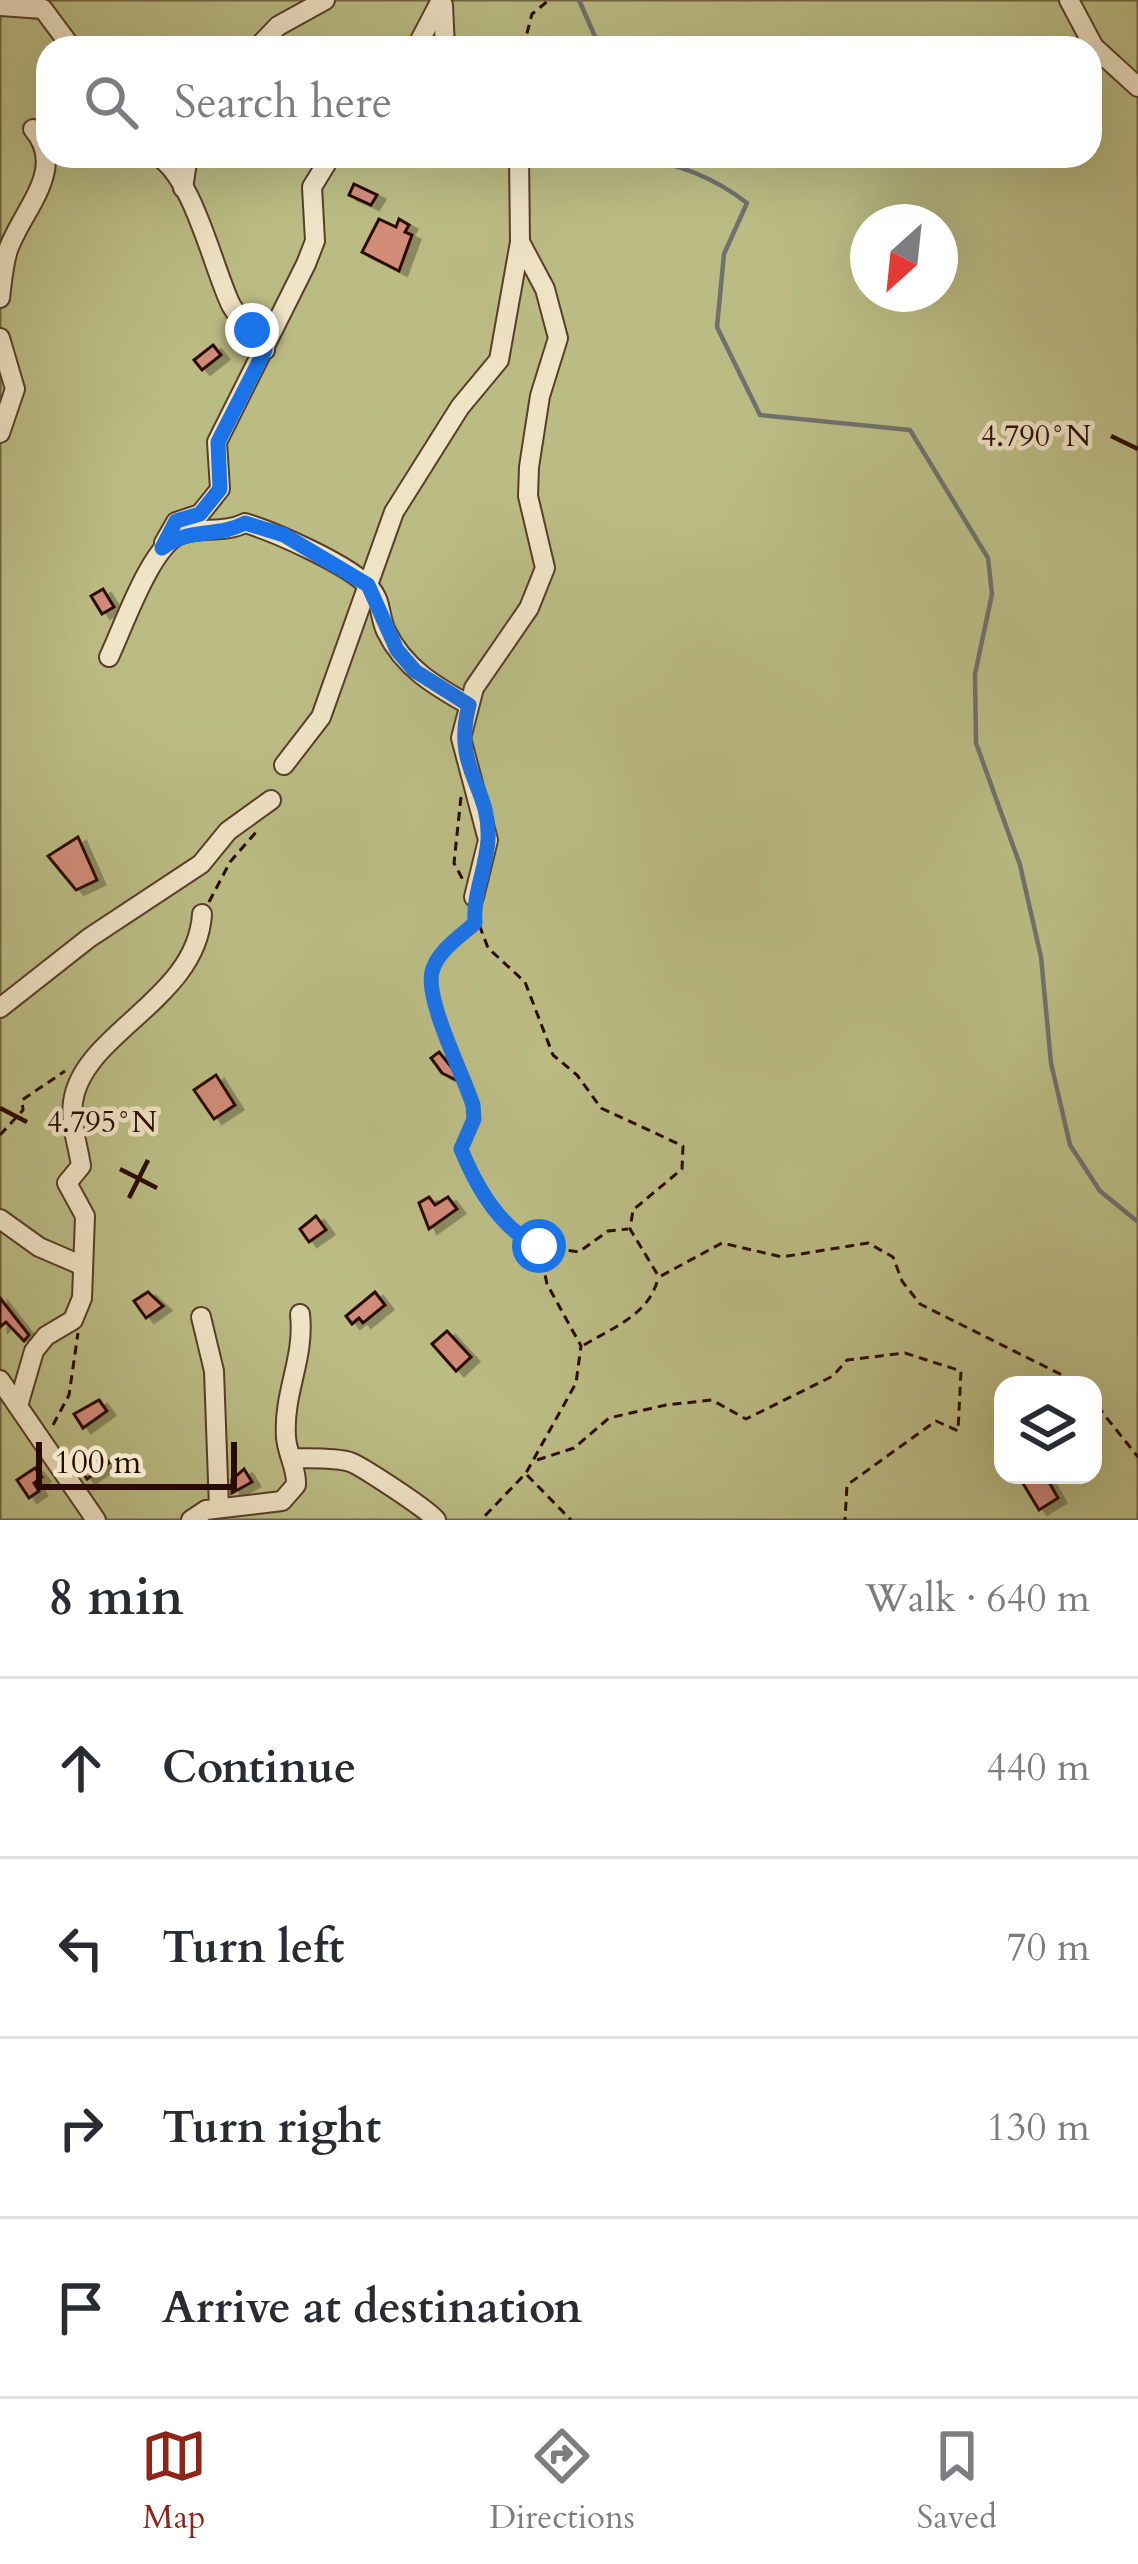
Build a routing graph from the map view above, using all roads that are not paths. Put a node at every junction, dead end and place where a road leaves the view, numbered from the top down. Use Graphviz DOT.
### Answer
graph roads {
  1 [pos="325,0"];
  2 [pos="442,0"];
  3 [pos="1069,0"];
  4 [pos="0,6"];
  5 [pos="63,36"];
  6 [pos="268,36"];
  7 [pos="422,36"];
  8 [pos="444,36"];
  9 [pos="1088,36"];
  10 [pos="1102,54"];
  11 [pos="1138,87"];
  12 [pos="33,129"];
  13 [pos="36,132"];
  14 [pos="48,168"];
  15 [pos="171,168"];
  16 [pos="186,168"];
  17 [pos="323,168"];
  18 [pos="519,168"];
  19 [pos="183,188"];
  20 [pos="520,242"];
  21 [pos="0,298"];
  22 [pos="0,338"];
  23 [pos="265,350"];
  24 [pos="0,433"];
  25 [pos="162,548"];
  26 [pos="368,585"];
  27 [pos="109,656"];
  28 [pos="469,705"];
  29 [pos="284,765"];
  30 [pos="271,800"];
  31 [pos="473,897"];
  32 [pos="202,914"];
  33 [pos="0,1008"];
  34 [pos="0,1219"];
  35 [pos="81,1265"];
  36 [pos="300,1314"];
  37 [pos="201,1316"];
  38 [pos="0,1380"];
  39 [pos="18,1406"];
  40 [pos="292,1458"];
  41 [pos="219,1508"];
  42 [pos="431,1517"];
  43 [pos="96,1520"];
  44 [pos="190,1520"];
  1 -- 6 [label="street"];
  2 -- 7 [label="street"];
  2 -- 8 [label="street"];
  3 -- 9 [label="street"];
  4 -- 5 [label="street"];
  10 -- 11 [label="street"];
  12 -- 13 [label="street"];
  14 -- 21 [label="street"];
  15 -- 19 [label="street"];
  16 -- 19 [label="street"];
  17 -- 23 [label="street"];
  18 -- 20 [label="street"];
  19 -- 23 [label="street"];
  20 -- 26 [label="street"];
  20 -- 28 [label="street"];
  22 -- 24 [label="street"];
  23 -- 25 [label="street"];
  25 -- 26 [label="street"];
  25 -- 27 [label="street"];
  26 -- 28 [label="street"];
  26 -- 29 [label="street"];
  28 -- 31 [label="street"];
  30 -- 33 [label="street"];
  32 -- 35 [label="street"];
  34 -- 35 [label="street"];
  35 -- 39 [label="street"];
  36 -- 40 [label="street"];
  37 -- 41 [label="street"];
  38 -- 39 [label="street"];
  39 -- 43 [label="street"];
  40 -- 41 [label="street"];
  40 -- 42 [label="street"];
  41 -- 44 [label="street"];
}
